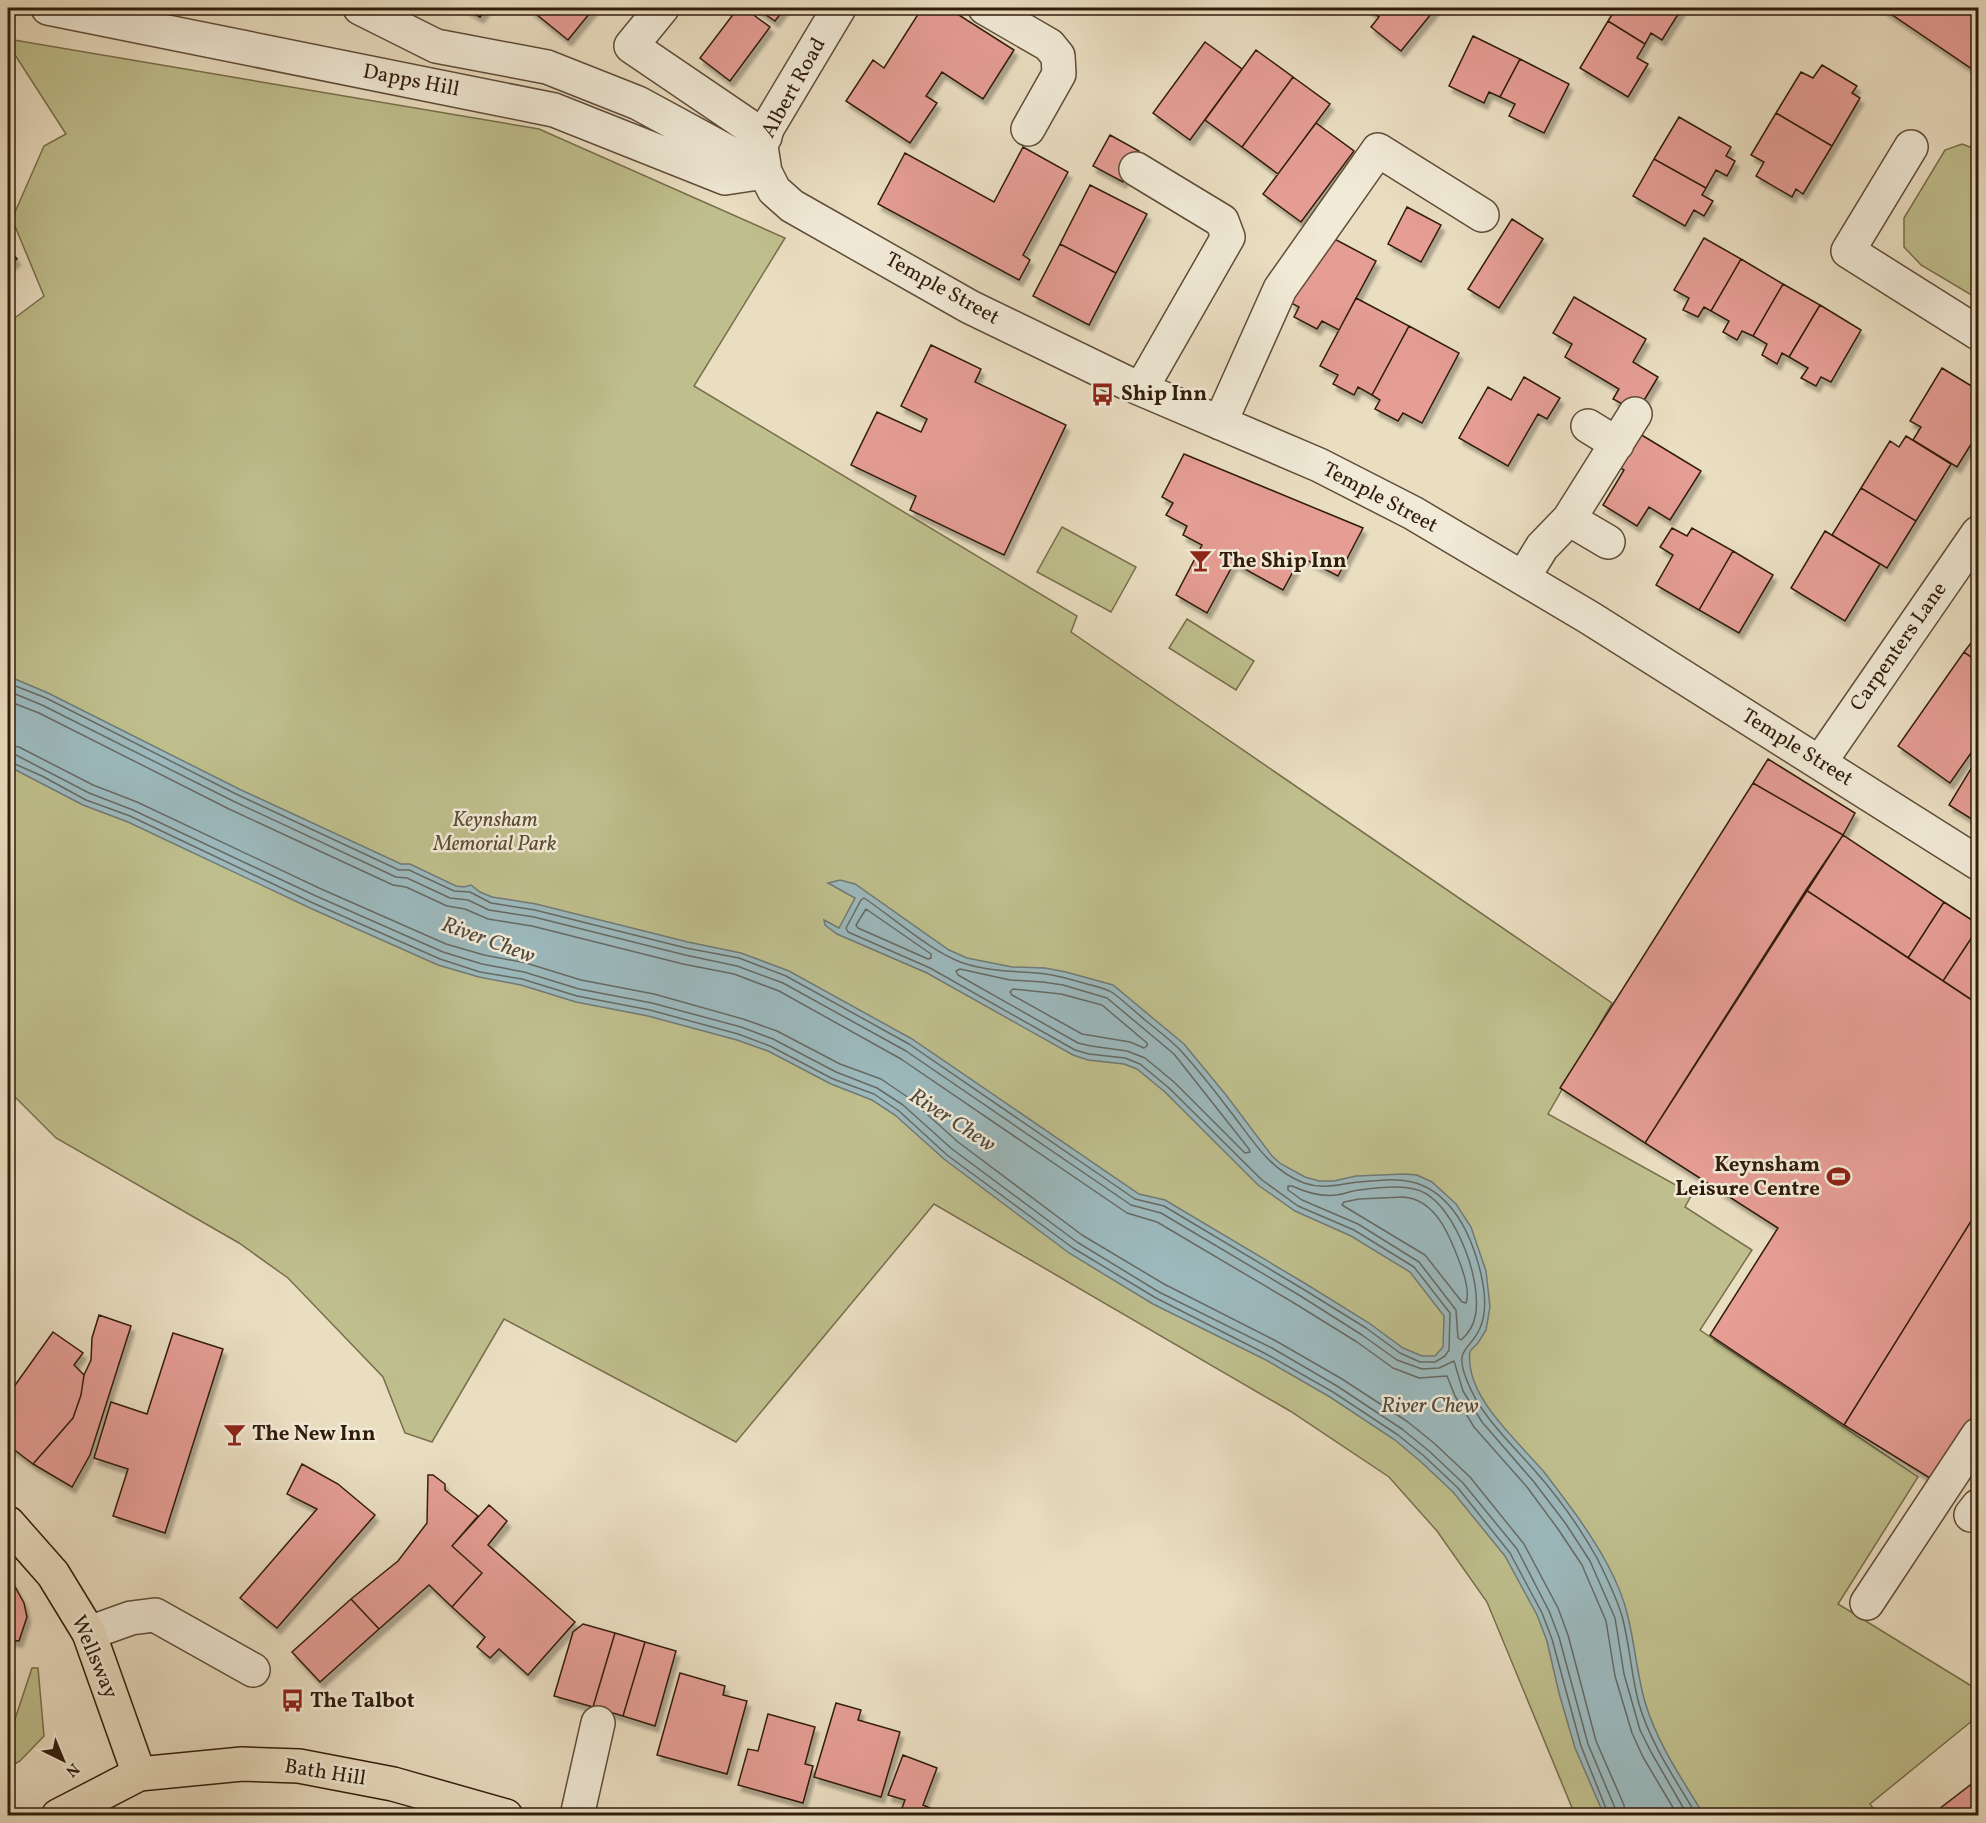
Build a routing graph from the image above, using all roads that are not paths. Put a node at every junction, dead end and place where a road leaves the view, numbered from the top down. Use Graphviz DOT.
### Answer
graph roads {
  1 [pos="48,8"];
  2 [pos="360,8"];
  3 [pos="662,8"];
  4 [pos="839,8"];
  5 [pos="985,8"];
  6 [pos="1028,129"];
  7 [pos="765,137"];
  8 [pos="1911,147"];
  9 [pos="1136,169"];
  10 [pos="765,172"];
  11 [pos="1482,215"];
  12 [pos="1978,333"];
  13 [pos="1141,389"];
  14 [pos="1635,414"];
  15 [pos="1220,423"];
  16 [pos="1588,426"];
  17 [pos="1617,444"];
  18 [pos="1569,519"];
  19 [pos="1978,533"];
  20 [pos="1608,542"];
  21 [pos="1523,578"];
  22 [pos="1820,762"];
  23 [pos="1978,863"];
  24 [pos="1978,1435"];
  25 [pos="8,1523"];
  26 [pos="1867,1603"];
  27 [pos="89,1633"];
  28 [pos="254,1670"];
  29 [pos="598,1723"];
  30 [pos="139,1774"];
  31 [pos="58,1815"];
  32 [pos="507,1815"];
  33 [pos="577,1815"];
  1 -- 10 [label="street, Dapps Hill"];
  2 -- 10 [label="street"];
  3 -- 7 [label="street"];
  4 -- 7 [label="street, Albert Road"];
  5 -- 6 [label="street"];
  7 -- 10 [label="street, Albert Road"];
  8 -- 12 [label="street"];
  9 -- 13 [label="street"];
  10 -- 13 [label="street, Temple Street"];
  11 -- 15 [label="street"];
  13 -- 15 [label="street, Temple Street"];
  14 -- 17 [label="street"];
  15 -- 21 [label="street, Temple Street"];
  16 -- 17 [label="street"];
  17 -- 18 [label="street"];
  18 -- 20 [label="street"];
  18 -- 21 [label="street"];
  19 -- 22 [label="street, Carpenters Lane"];
  21 -- 22 [label="street, Temple Street"];
  22 -- 23 [label="street, Temple Street"];
  24 -- 26 [label="street"];
  25 -- 27 [label="main road, Wellsway"];
  27 -- 28 [label="street"];
  27 -- 30 [label="main road, Wellsway"];
  29 -- 33 [label="street"];
  30 -- 31 [label="main road"];
  30 -- 32 [label="main road, Bath Hill"];
}
